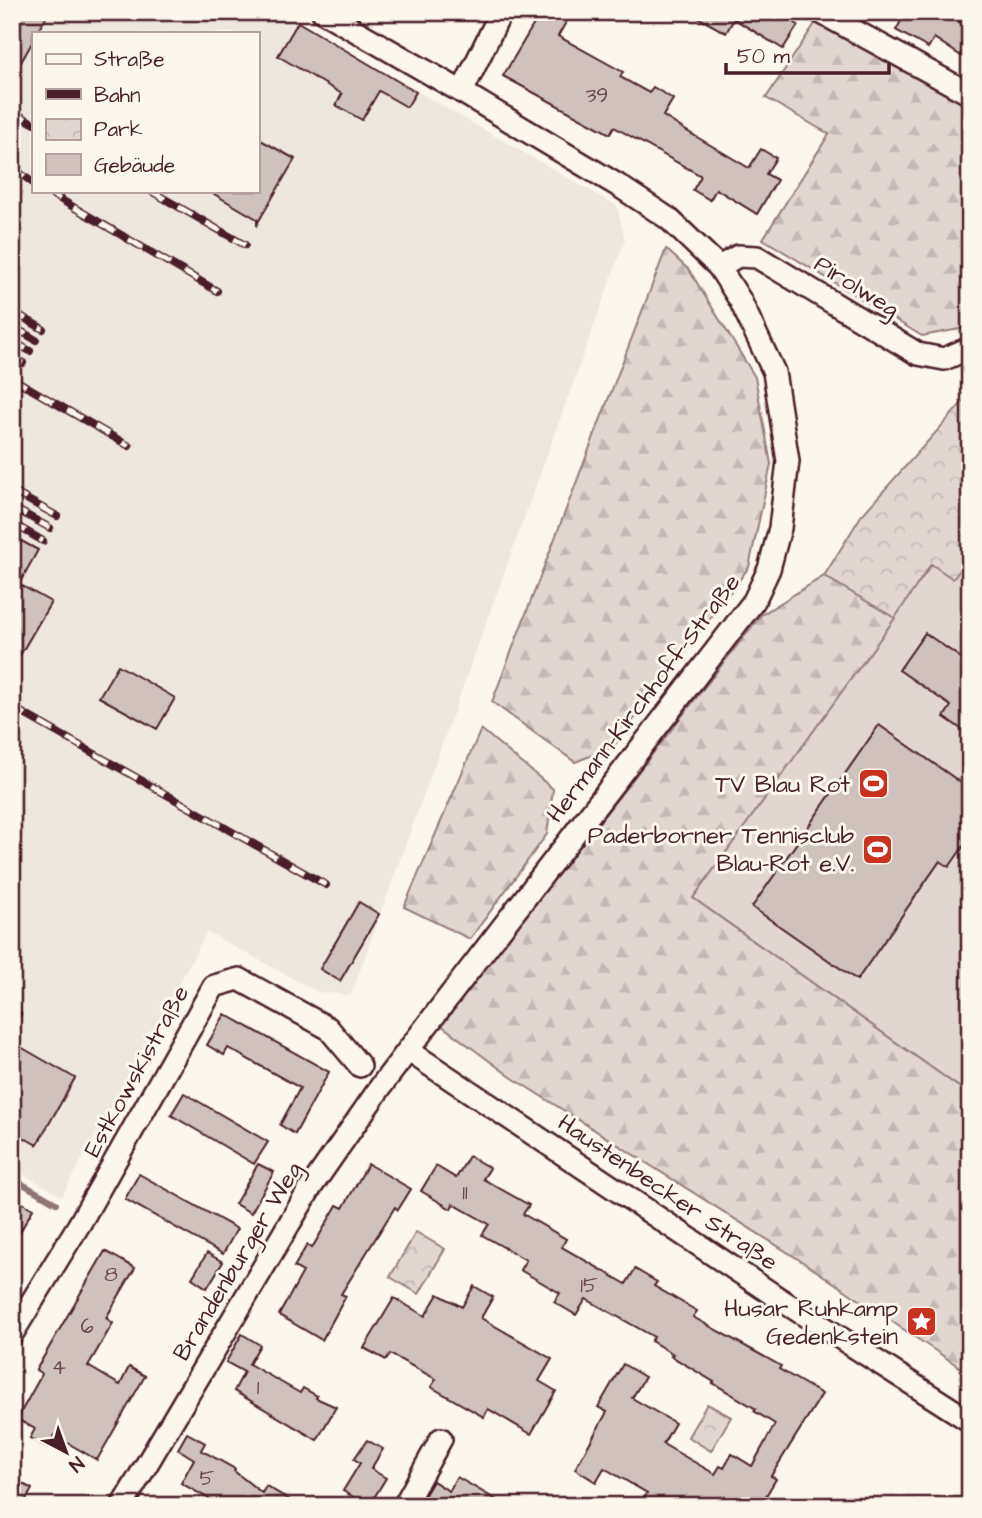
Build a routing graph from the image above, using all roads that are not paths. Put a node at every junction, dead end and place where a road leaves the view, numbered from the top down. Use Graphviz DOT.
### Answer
graph roads {
  1 [pos="323,12"];
  2 [pos="501,12"];
  3 [pos="820,12"];
  4 [pos="461,92"];
  5 [pos="970,94"];
  6 [pos="719,267"];
  7 [pos="970,348"];
  8 [pos="409,1051"];
  9 [pos="360,1066"];
  10 [pos="12,1334"];
  11 [pos="970,1421"];
  12 [pos="441,1439"];
  13 [pos="122,1506"];
  14 [pos="404,1506"];
  1 -- 4 [label="street, Hermann-Kirchhoff-Straße"];
  2 -- 4 [label="street"];
  3 -- 5 [label="street"];
  4 -- 6 [label="street, Hermann-Kirchhoff-Straße"];
  6 -- 7 [label="street, Pirolweg"];
  6 -- 8 [label="street, Hermann-Kirchhoff-Straße"];
  8 -- 11 [label="street, Haustenbecker Straße"];
  8 -- 13 [label="street, Brandenburger Weg"];
  9 -- 10 [label="street, Estkowskistraße"];
  12 -- 14 [label="street"];
}
